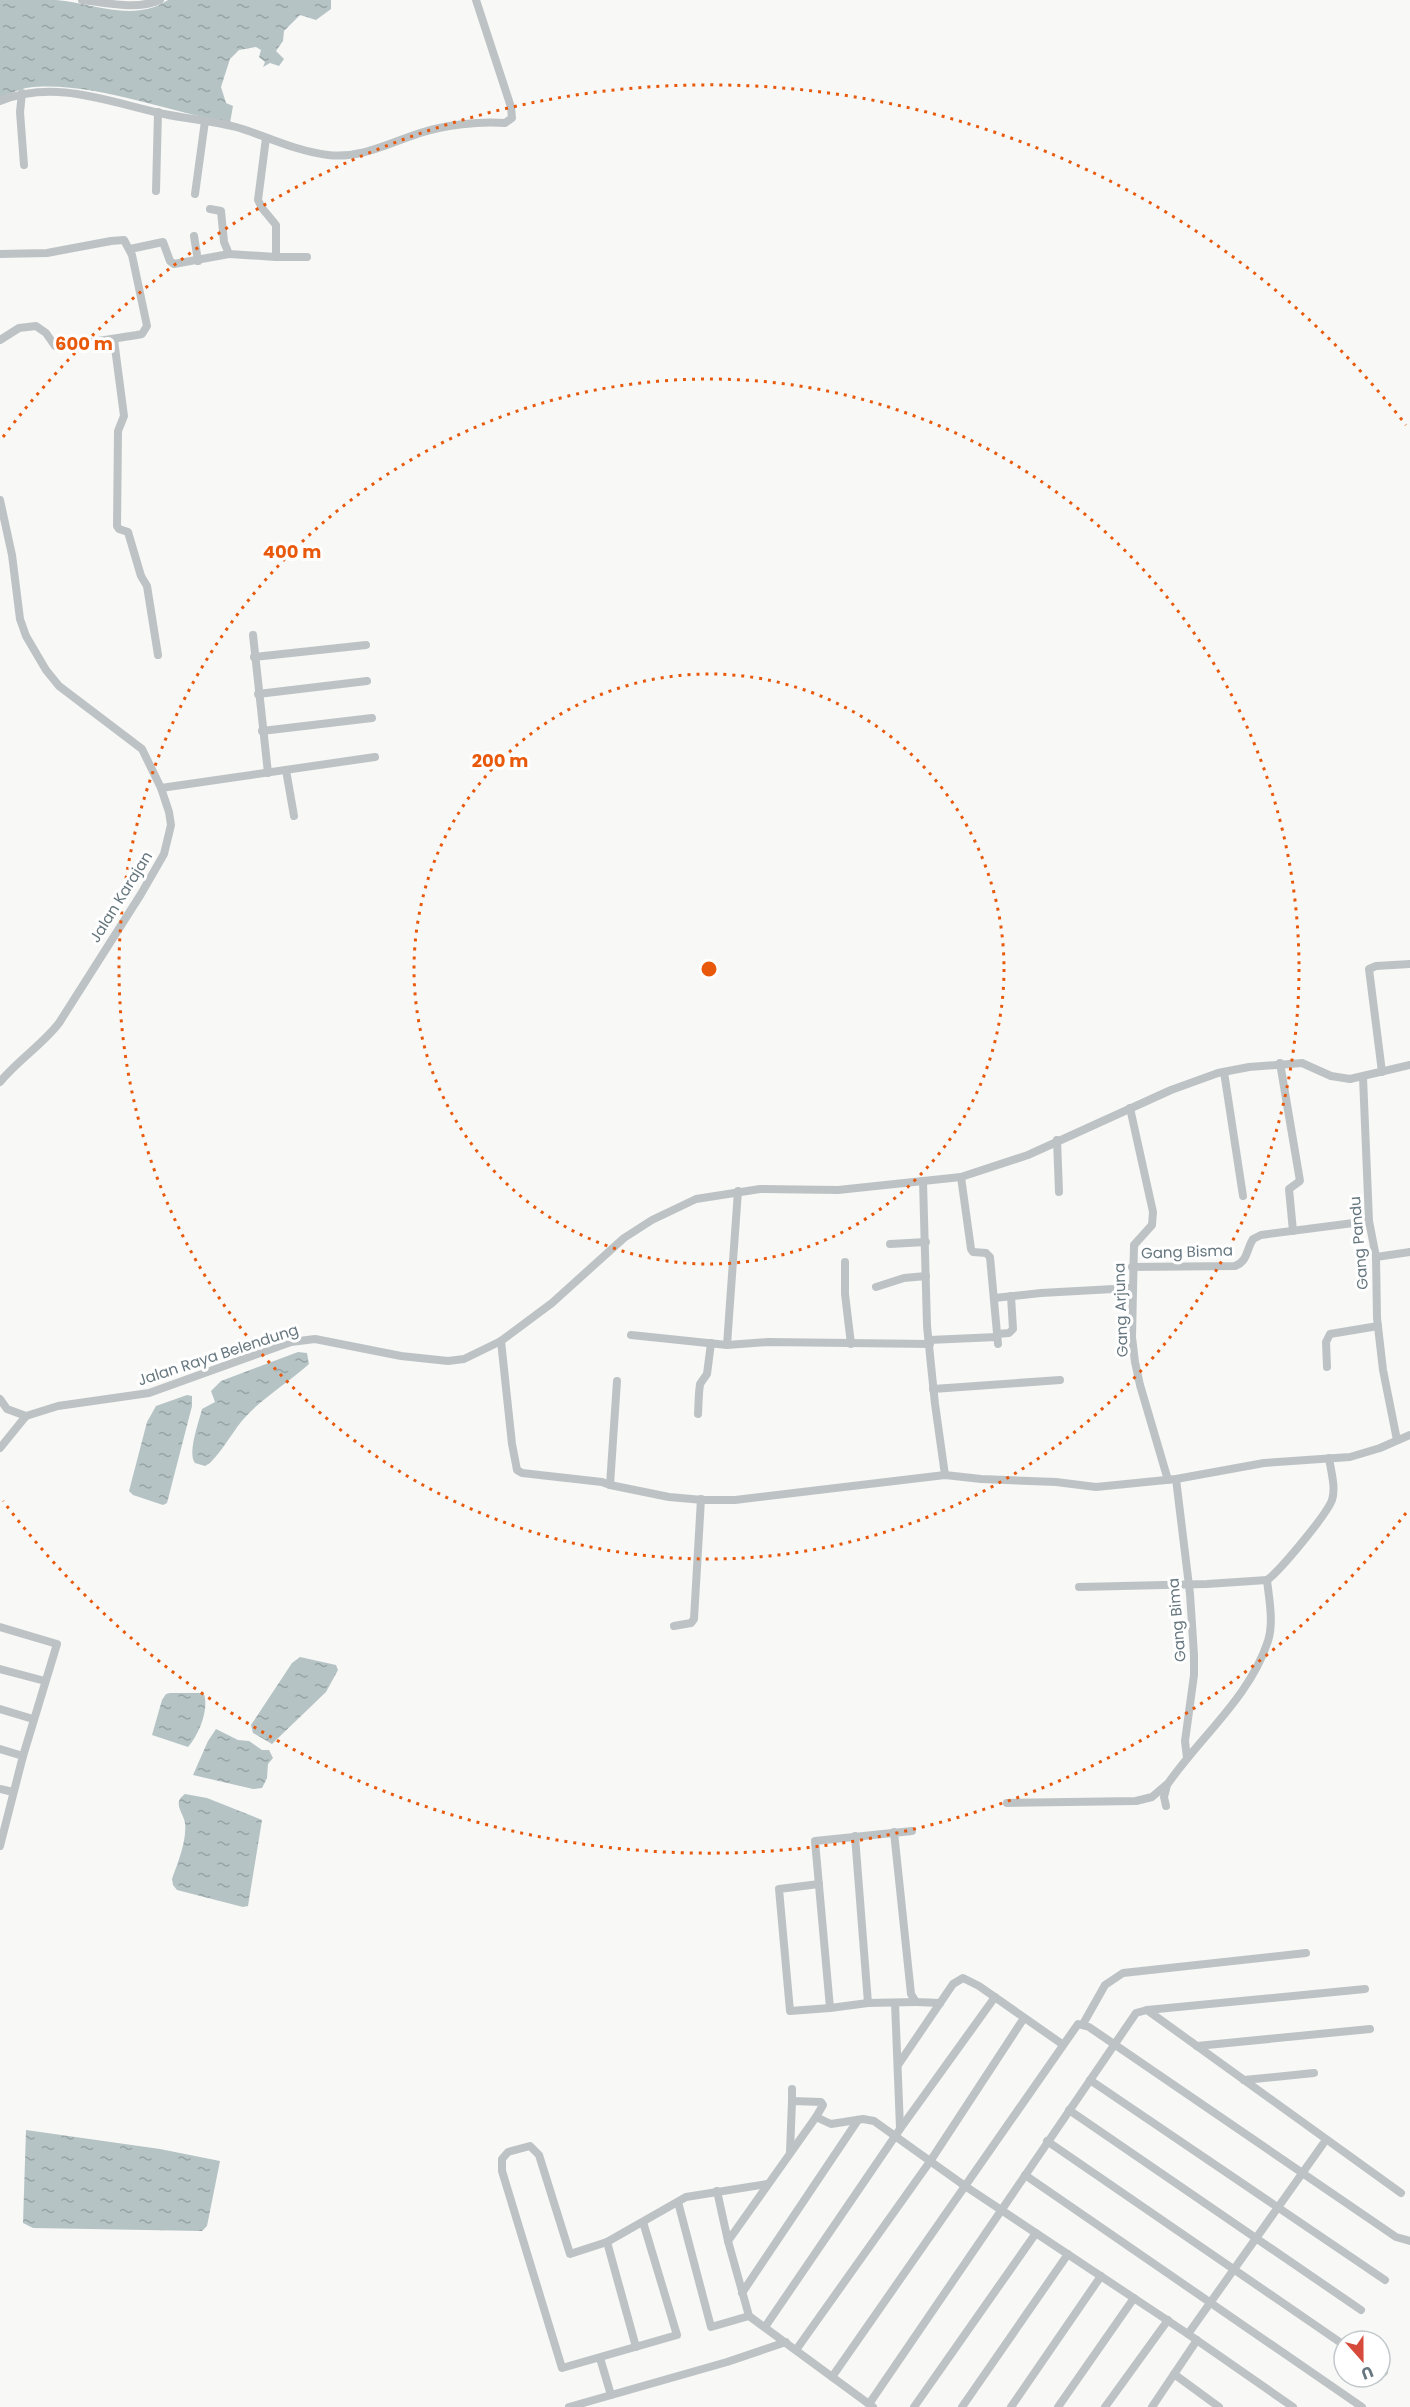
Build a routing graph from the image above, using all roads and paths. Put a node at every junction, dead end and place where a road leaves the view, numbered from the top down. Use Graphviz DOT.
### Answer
graph roads {
  1 [pos="82,0"];
  2 [pos="160,0"];
  3 [pos="476,0"];
  4 [pos="22,93"];
  5 [pos="0,101"];
  6 [pos="158,112"];
  7 [pos="204,121"];
  8 [pos="266,138"];
  9 [pos="24,165"];
  10 [pos="156,191"];
  11 [pos="195,194"];
  12 [pos="210,209"];
  13 [pos="194,236"];
  14 [pos="130,249"];
  15 [pos="0,254"];
  16 [pos="229,254"];
  17 [pos="307,256"];
  18 [pos="276,257"];
  19 [pos="198,261"];
  20 [pos="0,340"];
  21 [pos="114,340"];
  22 [pos="0,500"];
  23 [pos="253,635"];
  24 [pos="366,645"];
  25 [pos="158,655"];
  26 [pos="254,657"];
  27 [pos="367,681"];
  28 [pos="258,694"];
  29 [pos="372,718"];
  30 [pos="262,731"];
  31 [pos="375,757"];
  32 [pos="286,770"];
  33 [pos="268,773"];
  34 [pos="161,788"];
  35 [pos="294,816"];
  36 [pos="1410,964"];
  37 [pos="1280,1063"];
  38 [pos="1410,1065"];
  39 [pos="1224,1072"];
  40 [pos="1382,1072"];
  41 [pos="1363,1077"];
  42 [pos="0,1082"];
  43 [pos="1130,1108"];
  44 [pos="1058,1140"];
  45 [pos="961,1177"];
  46 [pos="923,1181"];
  47 [pos="738,1191"];
  48 [pos="1059,1192"];
  49 [pos="1243,1196"];
  50 [pos="1369,1221"];
  51 [pos="1293,1231"];
  52 [pos="926,1242"];
  53 [pos="890,1244"];
  54 [pos="1410,1252"];
  55 [pos="1376,1257"];
  56 [pos="844,1263"];
  57 [pos="1132,1267"];
  58 [pos="926,1276"];
  59 [pos="876,1287"];
  60 [pos="1132,1288"];
  61 [pos="1011,1296"];
  62 [pos="994,1298"];
  63 [pos="1378,1326"];
  64 [pos="631,1335"];
  65 [pos="997,1338"];
  66 [pos="501,1341"];
  67 [pos="929,1342"];
  68 [pos="711,1343"];
  69 [pos="851,1344"];
  70 [pos="728,1345"];
  71 [pos="1327,1367"];
  72 [pos="1060,1380"];
  73 [pos="617,1381"];
  74 [pos="933,1389"];
  75 [pos="0,1400"];
  76 [pos="698,1414"];
  77 [pos="26,1416"];
  78 [pos="1410,1435"];
  79 [pos="1397,1440"];
  80 [pos="0,1448"];
  81 [pos="1329,1458"];
  82 [pos="945,1475"];
  83 [pos="1172,1480"];
  84 [pos="610,1485"];
  85 [pos="701,1499"];
  86 [pos="1267,1580"];
  87 [pos="1189,1584"];
  88 [pos="1079,1587"];
  89 [pos="674,1626"];
  90 [pos="0,1628"];
  91 [pos="0,1669"];
  92 [pos="45,1682"];
  93 [pos="0,1709"];
  94 [pos="33,1719"];
  95 [pos="0,1749"];
  96 [pos="22,1756"];
  97 [pos="1187,1758"];
  98 [pos="1167,1785"];
  99 [pos="0,1789"];
  100 [pos="13,1792"];
  101 [pos="1007,1803"];
  102 [pos="1166,1806"];
  103 [pos="912,1831"];
  104 [pos="894,1832"];
  105 [pos="855,1836"];
  106 [pos="1,1842"];
  107 [pos="819,1884"];
  108 [pos="1306,1953"];
  109 [pos="1365,1989"];
  110 [pos="995,1996"];
  111 [pos="916,2002"];
  112 [pos="868,2003"];
  113 [pos="895,2003"];
  114 [pos="940,2003"];
  115 [pos="830,2008"];
  116 [pos="1147,2010"];
  117 [pos="1024,2018"];
  118 [pos="1083,2024"];
  119 [pos="1370,2029"];
  120 [pos="1062,2044"];
  121 [pos="1115,2045"];
  122 [pos="1197,2046"];
  123 [pos="898,2065"];
  124 [pos="1314,2073"];
  125 [pos="1090,2080"];
  126 [pos="1244,2080"];
  127 [pos="792,2089"];
  128 [pos="792,2101"];
  129 [pos="1069,2110"];
  130 [pos="816,2117"];
  131 [pos="858,2120"];
  132 [pos="898,2132"];
  133 [pos="1047,2142"];
  134 [pos="1323,2144"];
  135 [pos="790,2153"];
  136 [pos="931,2160"];
  137 [pos="1301,2172"];
  138 [pos="1025,2175"];
  139 [pos="767,2184"];
  140 [pos="964,2186"];
  141 [pos="717,2191"];
  142 [pos="1401,2193"];
  143 [pos="678,2202"];
  144 [pos="1278,2206"];
  145 [pos="1001,2210"];
  146 [pos="643,2222"];
  147 [pos="1036,2233"];
  148 [pos="1254,2239"];
  149 [pos="728,2241"];
  150 [pos="1410,2241"];
  151 [pos="608,2242"];
  152 [pos="1068,2254"];
  153 [pos="1232,2270"];
  154 [pos="1101,2276"];
  155 [pos="1385,2280"];
  156 [pos="742,2293"];
  157 [pos="1134,2298"];
  158 [pos="1209,2304"];
  159 [pos="1361,2310"];
  160 [pos="749,2316"];
  161 [pos="1168,2320"];
  162 [pos="765,2327"];
  163 [pos="1188,2334"];
  164 [pos="1332,2337"];
  165 [pos="1197,2340"];
  166 [pos="786,2343"];
  167 [pos="636,2347"];
  168 [pos="795,2350"];
  169 [pos="600,2358"];
  170 [pos="1174,2374"];
  171 [pos="832,2377"];
  172 [pos="611,2395"];
  173 [pos="871,2406"];
  174 [pos="569,2407"];
  175 [pos="914,2407"];
  176 [pos="962,2407"];
  177 [pos="1011,2407"];
  178 [pos="1058,2407"];
  179 [pos="1105,2407"];
  180 [pos="1152,2407"];
  181 [pos="1219,2407"];
  182 [pos="1293,2407"];
  183 [pos="1362,2407"];
  1 -- 2 [label="street"];
  3 -- 8 [label="street"];
  4 -- 5 [label="street"];
  4 -- 6 [label="street"];
  4 -- 9 [label="street"];
  6 -- 7 [label="street"];
  6 -- 10 [label="street"];
  7 -- 8 [label="street"];
  7 -- 11 [label="street"];
  8 -- 18 [label="street"];
  12 -- 16 [label="street"];
  13 -- 19 [label="street"];
  14 -- 15 [label="street"];
  14 -- 19 [label="street"];
  14 -- 21 [label="street"];
  16 -- 18 [label="street"];
  16 -- 19 [label="street"];
  17 -- 18 [label="street"];
  20 -- 21 [label="street"];
  21 -- 25 [label="street"];
  22 -- 34 [label="street, Jalan Karajan"];
  23 -- 26 [label="street"];
  24 -- 26 [label="street"];
  26 -- 28 [label="street"];
  27 -- 28 [label="street"];
  28 -- 30 [label="street"];
  29 -- 30 [label="street"];
  30 -- 33 [label="street"];
  31 -- 32 [label="street"];
  32 -- 33 [label="street"];
  32 -- 35 [label="street"];
  33 -- 34 [label="street"];
  34 -- 42 [label="street, Jalan Karajan"];
  36 -- 40 [label="street"];
  37 -- 39 [label="street, Jalan Raya Belendung"];
  37 -- 41 [label="street, Jalan Raya Belendung"];
  37 -- 51 [label="street"];
  38 -- 40 [label="street, Jalan Raya Belendung"];
  39 -- 43 [label="street, Jalan Raya Belendung"];
  39 -- 49 [label="street"];
  40 -- 41 [label="street, Jalan Raya Belendung"];
  41 -- 50 [label="street, Gang Pandu"];
  43 -- 44 [label="street, Jalan Raya Belendung"];
  43 -- 57 [label="street, Gang Arjuna"];
  44 -- 45 [label="street, Jalan Raya Belendung"];
  44 -- 48 [label="street"];
  45 -- 46 [label="street, Jalan Raya Belendung"];
  45 -- 62 [label="street"];
  46 -- 47 [label="street, Jalan Raya Belendung"];
  46 -- 52 [label="street"];
  47 -- 66 [label="street, Jalan Raya Belendung"];
  47 -- 70 [label="street"];
  50 -- 51 [label="street, Gang Bisma"];
  50 -- 55 [label="street, Gang Pandu"];
  51 -- 57 [label="street, Gang Bisma"];
  52 -- 53 [label="street"];
  52 -- 58 [label="street"];
  54 -- 55 [label="street"];
  55 -- 63 [label="street, Gang Pandu"];
  56 -- 69 [label="street"];
  57 -- 60 [label="street, Gang Arjuna"];
  58 -- 59 [label="street"];
  58 -- 67 [label="street"];
  60 -- 61 [label="street"];
  60 -- 83 [label="street, Gang Arjuna"];
  61 -- 62 [label="street"];
  61 -- 65 [label="street"];
  62 -- 65 [label="street"];
  63 -- 71 [label="street"];
  63 -- 79 [label="street, Gang Pandu"];
  64 -- 68 [label="street"];
  65 -- 67 [label="street"];
  66 -- 77 [label="street, Jalan Raya Belendung"];
  66 -- 84 [label="street"];
  67 -- 69 [label="street"];
  67 -- 74 [label="street"];
  68 -- 70 [label="street"];
  68 -- 76 [label="street"];
  69 -- 70 [label="street"];
  72 -- 74 [label="street"];
  73 -- 84 [label="street"];
  74 -- 82 [label="street"];
  75 -- 77 [label="street"];
  77 -- 80 [label="street"];
  78 -- 79 [label="street"];
  79 -- 81 [label="street"];
  81 -- 83 [label="street"];
  81 -- 86 [label="street"];
  82 -- 83 [label="street"];
  82 -- 85 [label="street"];
  83 -- 87 [label="street, Gang Bima"];
  84 -- 85 [label="street"];
  85 -- 89 [label="street"];
  86 -- 87 [label="street"];
  86 -- 97 [label="street"];
  87 -- 88 [label="street"];
  87 -- 97 [label="street, Gang Bima"];
  90 -- 92 [label="street"];
  91 -- 92 [label="street"];
  92 -- 94 [label="street"];
  93 -- 94 [label="street"];
  94 -- 96 [label="street"];
  95 -- 96 [label="street"];
  96 -- 100 [label="street"];
  97 -- 98 [label="street"];
  98 -- 101 [label="street"];
  98 -- 102 [label="street"];
  99 -- 100 [label="street"];
  100 -- 106 [label="street"];
  103 -- 104 [label="street"];
  104 -- 105 [label="street"];
  104 -- 111 [label="street"];
  105 -- 107 [label="street"];
  105 -- 112 [label="street"];
  107 -- 115 [label="street"];
  107 -- 115 [label="street"];
  108 -- 118 [label="street"];
  109 -- 116 [label="street"];
  110 -- 114 [label="street"];
  110 -- 117 [label="street"];
  110 -- 132 [label="street"];
  111 -- 113 [label="street"];
  111 -- 114 [label="street"];
  112 -- 113 [label="street"];
  112 -- 115 [label="street"];
  113 -- 123 [label="street"];
  114 -- 123 [label="street"];
  116 -- 121 [label="street"];
  116 -- 122 [label="street"];
  117 -- 120 [label="street"];
  117 -- 136 [label="street"];
  118 -- 120 [label="street"];
  118 -- 121 [label="street"];
  119 -- 122 [label="street"];
  120 -- 140 [label="street"];
  121 -- 125 [label="street"];
  121 -- 137 [label="street"];
  122 -- 126 [label="street"];
  123 -- 132 [label="street"];
  124 -- 126 [label="street"];
  125 -- 129 [label="street"];
  125 -- 144 [label="street"];
  126 -- 142 [label="street"];
  127 -- 128 [label="street"];
  128 -- 130 [label="street"];
  128 -- 135 [label="street"];
  129 -- 133 [label="street"];
  129 -- 148 [label="street"];
  130 -- 131 [label="street"];
  130 -- 135 [label="street"];
  131 -- 132 [label="street"];
  131 -- 156 [label="street"];
  132 -- 136 [label="street"];
  132 -- 162 [label="street"];
  133 -- 138 [label="street"];
  133 -- 153 [label="street"];
  134 -- 137 [label="street"];
  135 -- 139 [label="street"];
  136 -- 140 [label="street"];
  136 -- 168 [label="street"];
  137 -- 144 [label="street"];
  137 -- 150 [label="street"];
  138 -- 145 [label="street"];
  138 -- 158 [label="street"];
  139 -- 141 [label="street"];
  139 -- 149 [label="street"];
  140 -- 145 [label="street"];
  140 -- 171 [label="street"];
  141 -- 143 [label="street"];
  141 -- 149 [label="street"];
  143 -- 146 [label="street"];
  143 -- 160 [label="street"];
  144 -- 148 [label="street"];
  144 -- 155 [label="street"];
  145 -- 147 [label="street"];
  145 -- 173 [label="street"];
  146 -- 151 [label="street"];
  146 -- 167 [label="street"];
  147 -- 152 [label="street"];
  147 -- 175 [label="street"];
  148 -- 153 [label="street"];
  148 -- 159 [label="street"];
  149 -- 156 [label="street"];
  151 -- 167 [label="street"];
  151 -- 169 [label="street"];
  152 -- 154 [label="street"];
  152 -- 176 [label="street"];
  153 -- 158 [label="street"];
  153 -- 164 [label="street"];
  154 -- 157 [label="street"];
  154 -- 177 [label="street"];
  156 -- 160 [label="street"];
  157 -- 161 [label="street"];
  157 -- 178 [label="street"];
  158 -- 163 [label="street"];
  158 -- 183 [label="street"];
  160 -- 162 [label="street"];
  161 -- 163 [label="street"];
  161 -- 179 [label="street"];
  162 -- 166 [label="street"];
  163 -- 165 [label="street"];
  165 -- 170 [label="street"];
  165 -- 182 [label="street"];
  166 -- 168 [label="street"];
  166 -- 172 [label="street"];
  167 -- 169 [label="street"];
  168 -- 171 [label="street"];
  169 -- 172 [label="street"];
  170 -- 180 [label="street"];
  170 -- 181 [label="street"];
  171 -- 173 [label="street"];
  172 -- 174 [label="street"];
}
